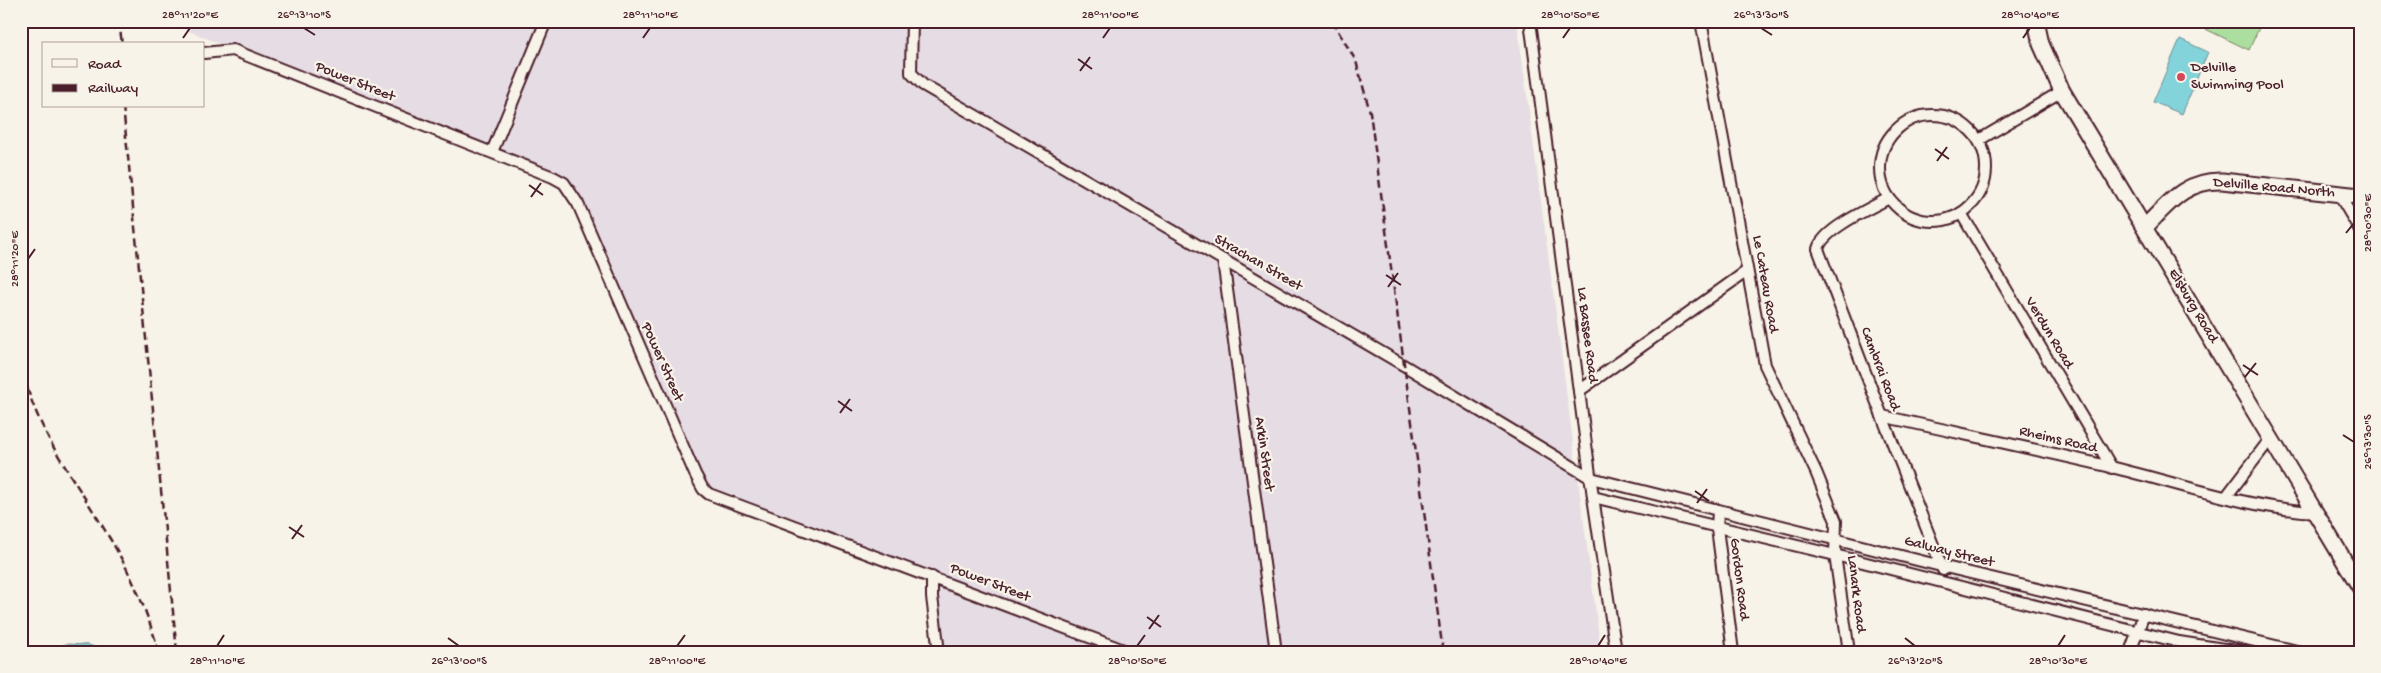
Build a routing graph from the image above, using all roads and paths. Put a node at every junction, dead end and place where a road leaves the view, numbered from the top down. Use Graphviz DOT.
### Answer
graph roads {
  1 [pos="546,21"];
  2 [pos="912,21"];
  3 [pos="1530,21"];
  4 [pos="1702,21"];
  5 [pos="2036,21"];
  6 [pos="205,53"];
  7 [pos="2062,91"];
  8 [pos="1979,140"];
  9 [pos="492,152"];
  10 [pos="2338,194"];
  11 [pos="2360,196"];
  12 [pos="1889,198"];
  13 [pos="1961,213"];
  14 [pos="2145,227"];
  15 [pos="2360,230"];
  16 [pos="1223,260"];
  17 [pos="1747,271"];
  18 [pos="1579,391"];
  19 [pos="1882,416"];
  20 [pos="2271,438"];
  21 [pos="2112,468"];
  22 [pos="1591,478"];
  23 [pos="1593,497"];
  24 [pos="2226,497"];
  25 [pos="1718,510"];
  26 [pos="2315,512"];
  27 [pos="1717,528"];
  28 [pos="1837,540"];
  29 [pos="1835,555"];
  30 [pos="1942,566"];
  31 [pos="932,577"];
  32 [pos="1947,583"];
  33 [pos="2360,587"];
  34 [pos="2144,614"];
  35 [pos="2138,632"];
  36 [pos="939,652"];
  37 [pos="1129,652"];
  38 [pos="1276,652"];
  39 [pos="1616,652"];
  40 [pos="1733,652"];
  41 [pos="1849,652"];
  42 [pos="2130,652"];
  43 [pos="2243,652"];
  44 [pos="2301,652"];
  1 -- 9 [label="street"];
  2 -- 16 [label="street, Strachan Street"];
  3 -- 18 [label="street, La Bassee Road"];
  4 -- 17 [label="street, Le Cateau Road"];
  5 -- 7 [label="main road, Elsburg Road"];
  6 -- 9 [label="street, Power Street"];
  7 -- 8 [label="street"];
  7 -- 14 [label="main road, Elsburg Road"];
  8 -- 12 [label="street"];
  8 -- 13 [label="street"];
  9 -- 31 [label="street, Power Street"];
  10 -- 11 [label="main road, Delville Road North"];
  10 -- 14 [label="main road, Delville Road North"];
  10 -- 15 [label="street"];
  12 -- 13 [label="street"];
  12 -- 19 [label="street, Cambrai Road"];
  13 -- 21 [label="street, Verdun Road"];
  14 -- 20 [label="main road, Elsburg Road"];
  16 -- 22 [label="street, Strachan Street"];
  16 -- 38 [label="street, Arkin Street"];
  17 -- 18 [label="street"];
  17 -- 28 [label="street, Le Cateau Road"];
  18 -- 22 [label="street, La Bassee Road"];
  19 -- 21 [label="street, Rheims Road"];
  19 -- 30 [label="street, Cambrai Road"];
  20 -- 24 [label="street"];
  20 -- 26 [label="main road, Elsburg Road"];
  21 -- 24 [label="street, Rheims Road"];
  22 -- 23 [label="street, La Bassee Road"];
  22 -- 25 [label="street, Galway Street"];
  23 -- 27 [label="street, Galway Street"];
  23 -- 39 [label="street, La Bassee Road"];
  24 -- 26 [label="street, Rheims Road"];
  25 -- 27 [label="street, Gordon Road"];
  25 -- 28 [label="street, Galway Street"];
  26 -- 33 [label="main road, Elsburg Road"];
  27 -- 29 [label="street, Galway Street"];
  27 -- 40 [label="street, Gordon Road"];
  28 -- 29 [label="street, Lanark Road"];
  28 -- 30 [label="street, Galway Street"];
  29 -- 32 [label="street, Galway Street"];
  29 -- 41 [label="street, Lanark Road"];
  30 -- 32 [label="street, Cambrai Road"];
  30 -- 34 [label="street, Galway Street"];
  31 -- 36 [label="street"];
  31 -- 37 [label="street, Power Street"];
  32 -- 35 [label="street, Galway Street"];
  34 -- 35 [label="street"];
  34 -- 44 [label="street, Galway Street"];
  35 -- 42 [label="street"];
  35 -- 43 [label="street, Galway Street"];
}
